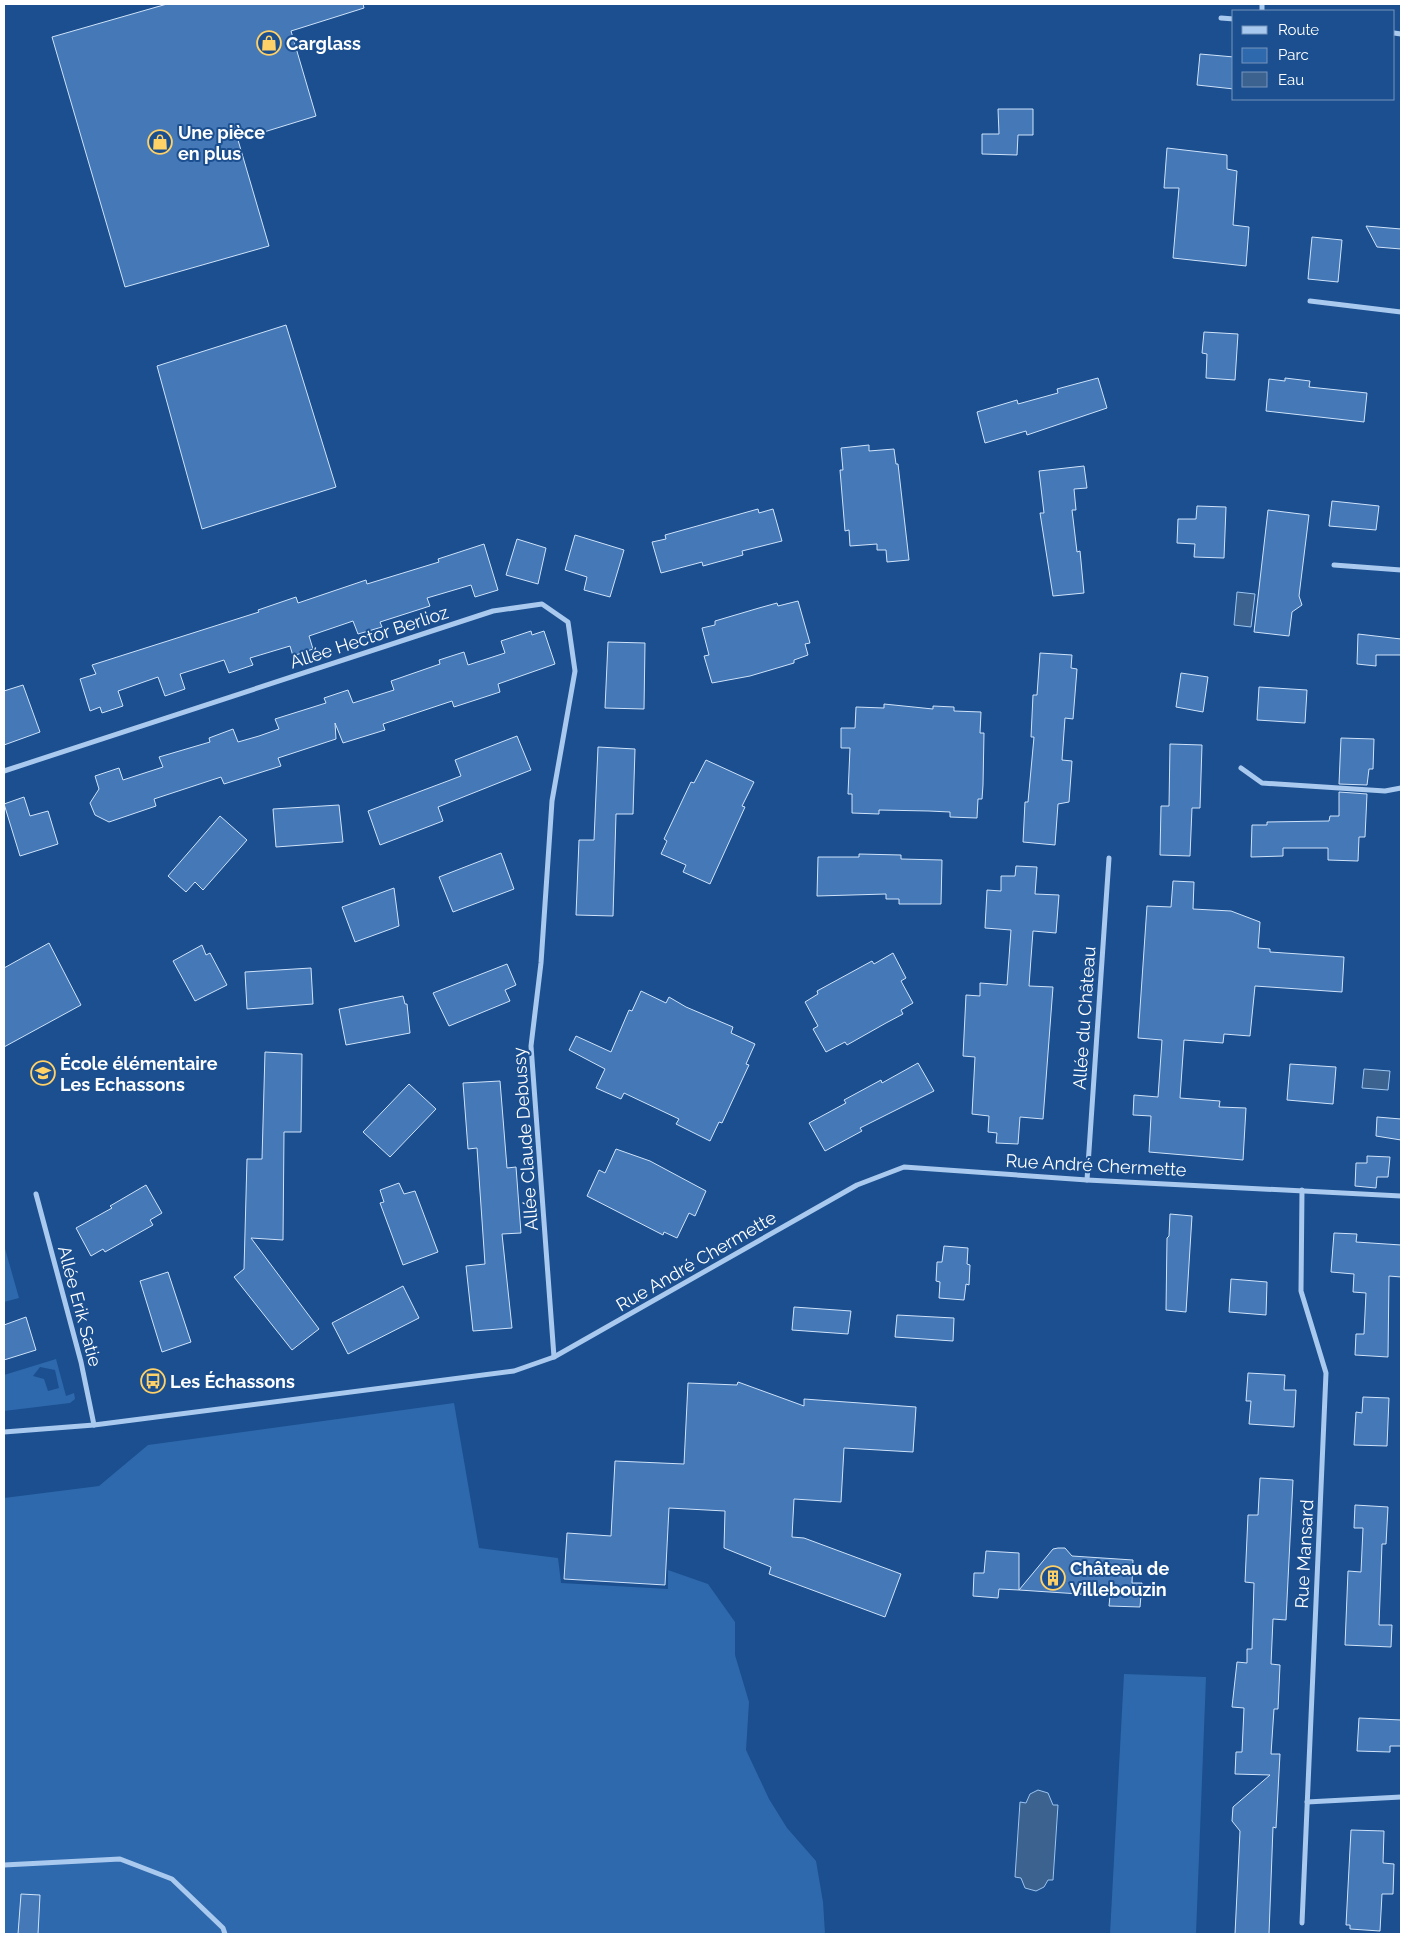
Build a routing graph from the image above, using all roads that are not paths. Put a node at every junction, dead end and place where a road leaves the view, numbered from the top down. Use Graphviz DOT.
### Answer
graph roads {
  1 [pos="1221,18"];
  2 [pos="1232,19"];
  3 [pos="1310,300"];
  4 [pos="1401,312"];
  5 [pos="1334,564"];
  6 [pos="1401,570"];
  7 [pos="1241,768"];
  8 [pos="4,771"];
  9 [pos="1401,788"];
  10 [pos="552,801"];
  11 [pos="1109,858"];
  12 [pos="1087,1180"];
  13 [pos="1302,1190"];
  14 [pos="36,1194"];
  15 [pos="1401,1196"];
  16 [pos="554,1357"];
  17 [pos="94,1425"];
  18 [pos="4,1432"];
  19 [pos="1401,1797"];
  20 [pos="1307,1802"];
  21 [pos="4,1865"];
  22 [pos="1302,1923"];
  23 [pos="225,1934"];
  1 -- 2 [label="street"];
  3 -- 4 [label="street"];
  5 -- 6 [label="street"];
  7 -- 9 [label="street"];
  8 -- 10 [label="street, Allée Hector Berlioz"];
  10 -- 16 [label="street, Allée Claude Debussy"];
  11 -- 12 [label="street, Allée du Château"];
  12 -- 13 [label="street, Rue André Chermette"];
  12 -- 16 [label="street, Rue André Chermette"];
  13 -- 15 [label="street, Rue André Chermette"];
  13 -- 20 [label="street, Rue Mansard"];
  14 -- 17 [label="street, Allée Erik Satie"];
  16 -- 17 [label="street, Rue André Chermette"];
  17 -- 18 [label="street, Rue André Chermette"];
  19 -- 20 [label="street"];
  20 -- 22 [label="street, Rue Mansard"];
  21 -- 23 [label="street"];
}
